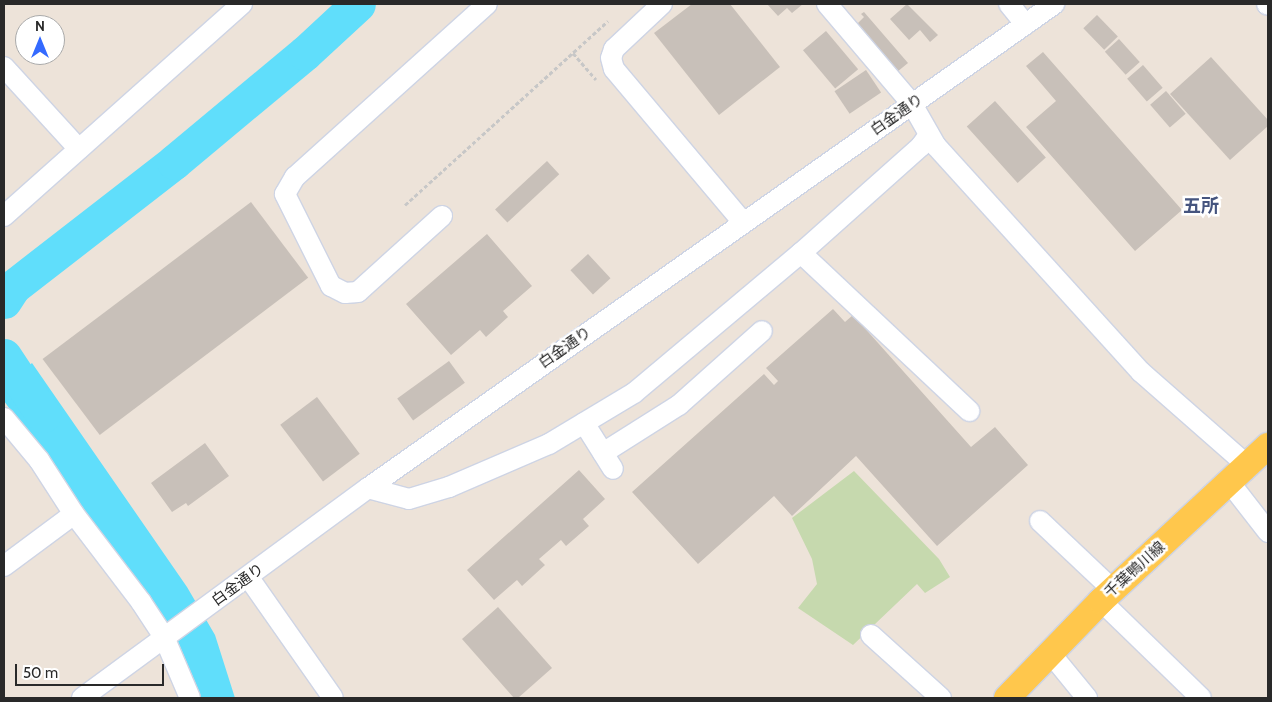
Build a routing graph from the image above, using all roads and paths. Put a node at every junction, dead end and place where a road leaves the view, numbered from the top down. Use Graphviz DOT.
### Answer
graph roads {
  1 [pos="242,4"];
  2 [pos="487,4"];
  3 [pos="662,4"];
  4 [pos="827,4"];
  5 [pos="1009,4"];
  6 [pos="1054,4"];
  7 [pos="608,21"];
  8 [pos="1025,24"];
  9 [pos="4,67"];
  10 [pos="912,104"];
  11 [pos="929,135"];
  12 [pos="79,149"];
  13 [pos="405,205"];
  14 [pos="4,216"];
  15 [pos="442,216"];
  16 [pos="743,222"];
  17 [pos="801,252"];
  18 [pos="762,330"];
  19 [pos="969,411"];
  20 [pos="4,418"];
  21 [pos="584,423"];
  22 [pos="1268,446"];
  23 [pos="1240,475"];
  24 [pos="368,488"];
  25 [pos="74,514"];
  26 [pos="1040,521"];
  27 [pos="1268,532"];
  28 [pos="4,566"];
  29 [pos="249,578"];
  30 [pos="1107,596"];
  31 [pos="871,635"];
  32 [pos="164,638"];
  33 [pos="1051,654"];
  34 [pos="82,698"];
  35 [pos="190,698"];
  36 [pos="333,698"];
  37 [pos="941,698"];
  38 [pos="1007,698"];
  39 [pos="1087,698"];
  40 [pos="1201,698"];
  1 -- 12 [label="street"];
  2 -- 15 [label="street"];
  3 -- 16 [label="street"];
  4 -- 10 [label="street"];
  5 -- 8 [label="street"];
  6 -- 8 [label="street, 白金通り"];
  7 -- 13 [label="path"];
  8 -- 10 [label="street, 白金通り"];
  9 -- 12 [label="street"];
  10 -- 11 [label="street"];
  10 -- 16 [label="street, 白金通り"];
  11 -- 17 [label="street"];
  11 -- 23 [label="street"];
  12 -- 14 [label="street"];
  16 -- 24 [label="street, 白金通り"];
  17 -- 19 [label="street"];
  17 -- 21 [label="street"];
  18 -- 21 [label="street"];
  20 -- 25 [label="street"];
  21 -- 24 [label="street"];
  22 -- 23 [label="main road, 千葉鴨川線"];
  23 -- 27 [label="street"];
  23 -- 30 [label="main road, 千葉鴨川線"];
  24 -- 29 [label="street, 白金通り"];
  25 -- 28 [label="street"];
  25 -- 32 [label="street"];
  26 -- 30 [label="street"];
  29 -- 32 [label="street, 白金通り"];
  29 -- 36 [label="street"];
  30 -- 33 [label="main road, 千葉鴨川線"];
  30 -- 40 [label="street"];
  31 -- 37 [label="street"];
  32 -- 34 [label="street, 白金通り"];
  32 -- 35 [label="street"];
  33 -- 38 [label="main road, 千葉鴨川線"];
  33 -- 39 [label="street"];
}
